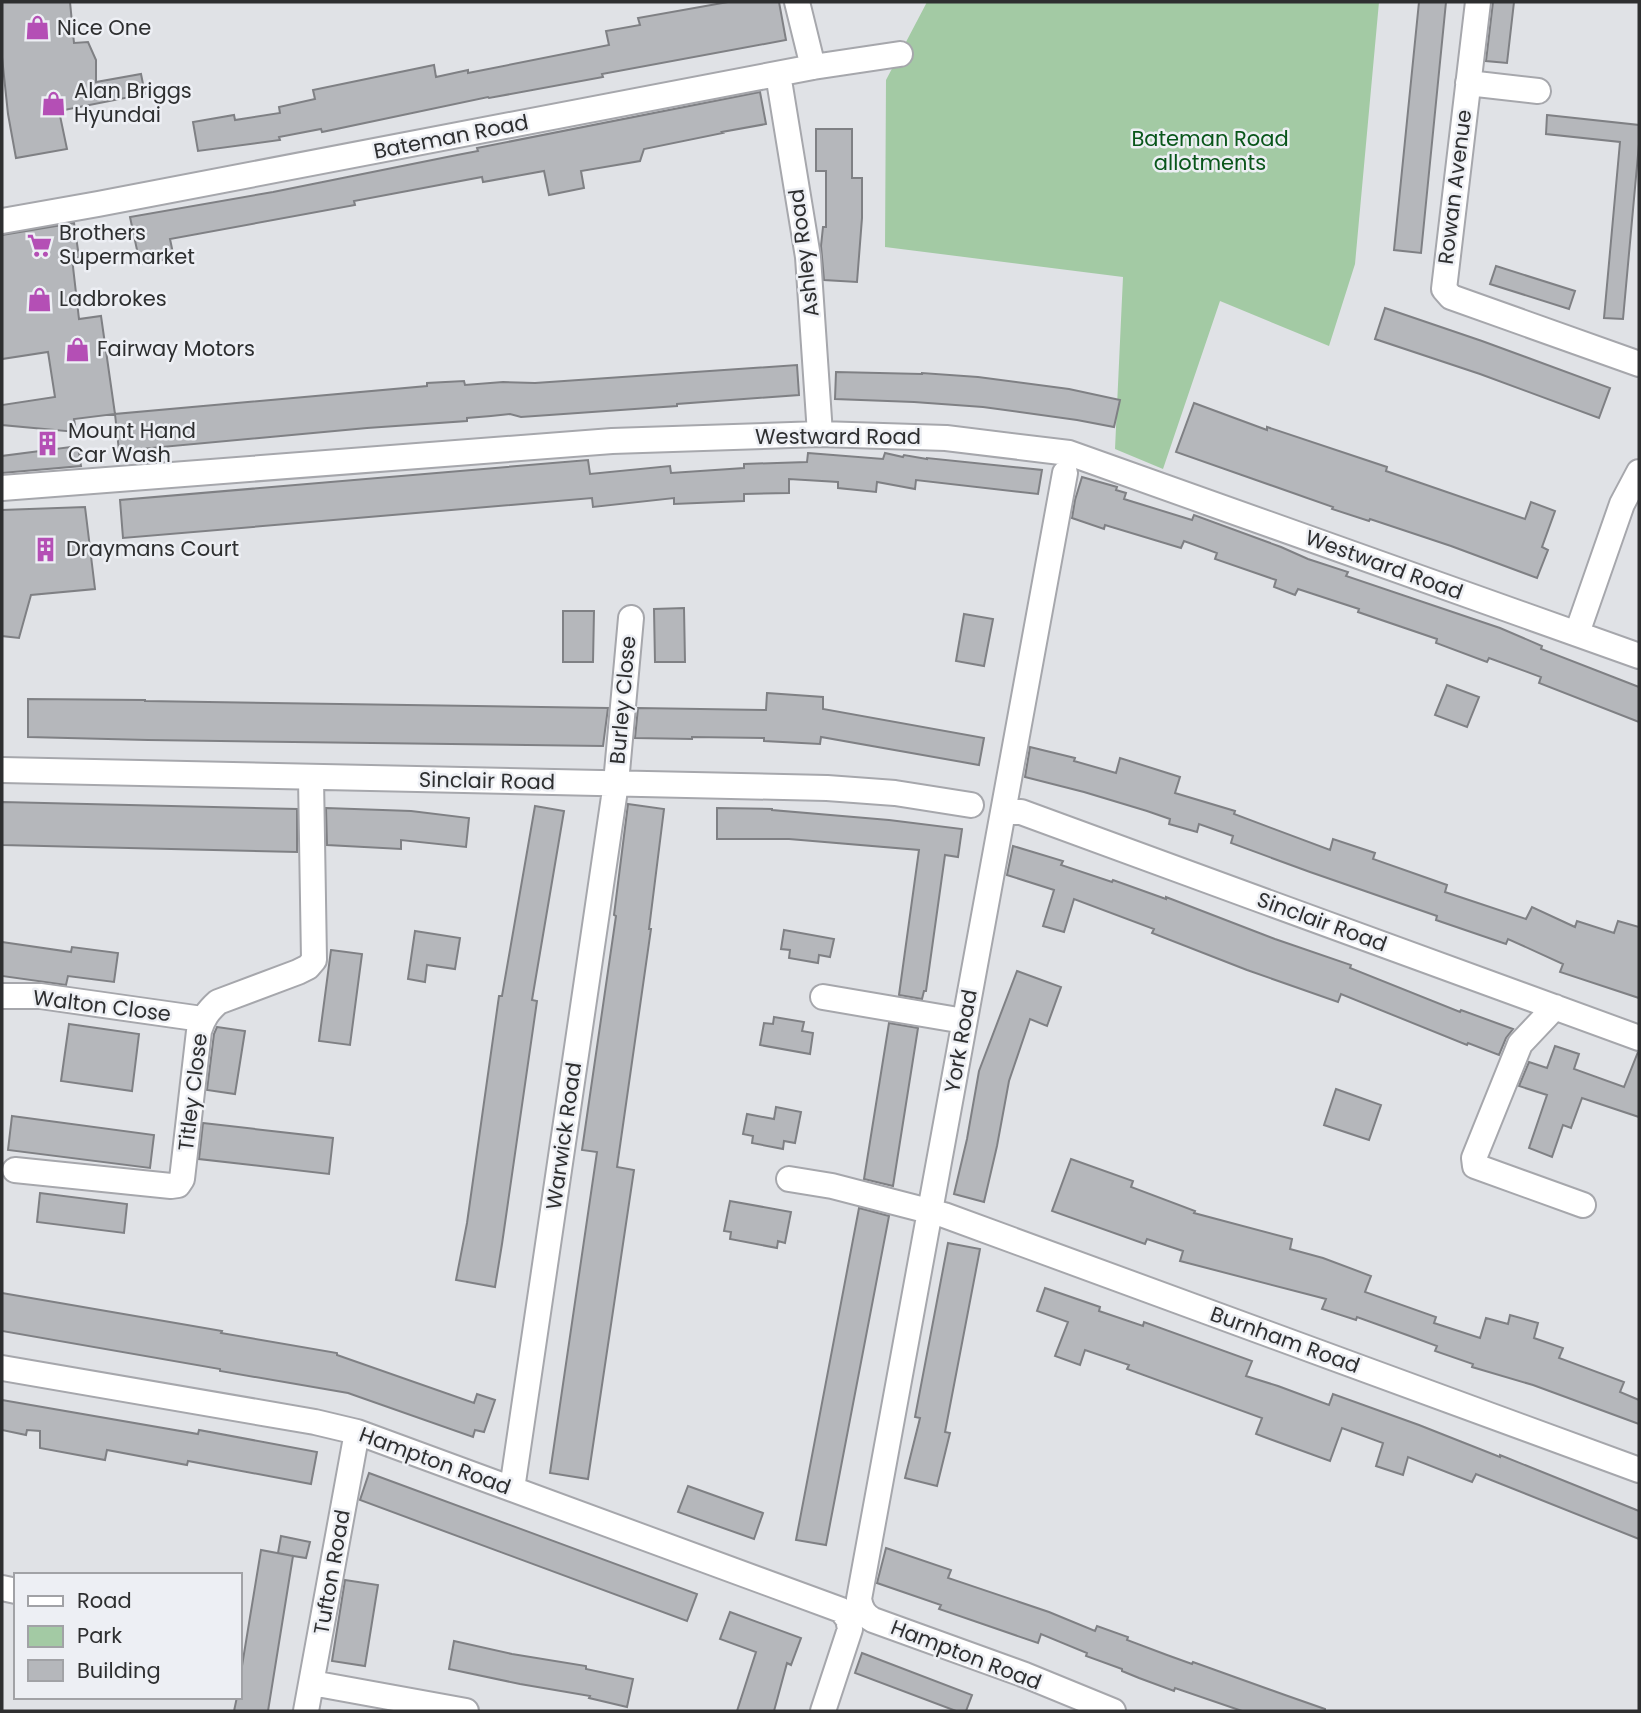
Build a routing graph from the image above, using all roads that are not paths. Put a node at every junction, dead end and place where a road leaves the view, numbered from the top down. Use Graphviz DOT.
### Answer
graph roads {
  1 [pos="797,2"];
  2 [pos="1478,2"];
  3 [pos="900,54"];
  4 [pos="813,68"];
  5 [pos="778,74"];
  6 [pos="1468,83"];
  7 [pos="1538,91"];
  8 [pos="2,221"];
  9 [pos="1639,364"];
  10 [pos="820,434"];
  11 [pos="1639,472"];
  12 [pos="1065,473"];
  13 [pos="2,488"];
  14 [pos="631,618"];
  15 [pos="1577,634"];
  16 [pos="1639,656"];
  17 [pos="2,770"];
  18 [pos="311,778"];
  19 [pos="616,783"];
  20 [pos="971,805"];
  21 [pos="1004,812"];
  22 [pos="2,996"];
  23 [pos="823,998"];
  24 [pos="1555,1007"];
  25 [pos="202,1020"];
  26 [pos="964,1021"];
  27 [pos="1639,1038"];
  28 [pos="15,1170"];
  29 [pos="789,1179"];
  30 [pos="1583,1205"];
  31 [pos="930,1210"];
  32 [pos="2,1368"];
  33 [pos="357,1432"];
  34 [pos="1639,1470"];
  35 [pos="512,1489"];
  36 [pos="855,1614"];
  37 [pos="312,1683"];
  38 [pos="306,1711"];
  39 [pos="466,1711"];
  40 [pos="823,1711"];
  41 [pos="1113,1711"];
  1 -- 4 [label="street"];
  2 -- 6 [label="street, Rowan Avenue"];
  3 -- 4 [label="street, Bateman Road"];
  4 -- 5 [label="street, Bateman Road"];
  5 -- 8 [label="street, Bateman Road"];
  5 -- 10 [label="street, Ashley Road"];
  6 -- 7 [label="street"];
  6 -- 9 [label="street, Rowan Avenue"];
  10 -- 13 [label="street, Westward Road"];
  10 -- 15 [label="street, Westward Road"];
  11 -- 15 [label="street"];
  12 -- 21 [label="street, York Road"];
  14 -- 19 [label="street, Burley Close"];
  15 -- 16 [label="street, Westward Road"];
  17 -- 18 [label="street, Sinclair Road"];
  18 -- 19 [label="street, Sinclair Road"];
  18 -- 25 [label="street, Titley Close"];
  19 -- 20 [label="street, Sinclair Road"];
  19 -- 35 [label="street, Warwick Road"];
  21 -- 24 [label="street, Sinclair Road"];
  21 -- 26 [label="street, York Road"];
  22 -- 25 [label="street, Walton Close"];
  23 -- 26 [label="street"];
  24 -- 27 [label="street, Sinclair Road"];
  24 -- 30 [label="street"];
  25 -- 28 [label="street, Titley Close"];
  26 -- 31 [label="street, York Road"];
  29 -- 31 [label="street, Burnham Road"];
  31 -- 34 [label="street, Burnham Road"];
  31 -- 36 [label="street, York Road"];
  32 -- 33 [label="street, Hampton Road"];
  33 -- 35 [label="street, Hampton Road"];
  33 -- 37 [label="street, Tufton Road"];
  35 -- 36 [label="street, Hampton Road"];
  36 -- 40 [label="street, York Road"];
  36 -- 41 [label="street, Hampton Road"];
  37 -- 38 [label="street, Tufton Road"];
  37 -- 39 [label="street"];
}
